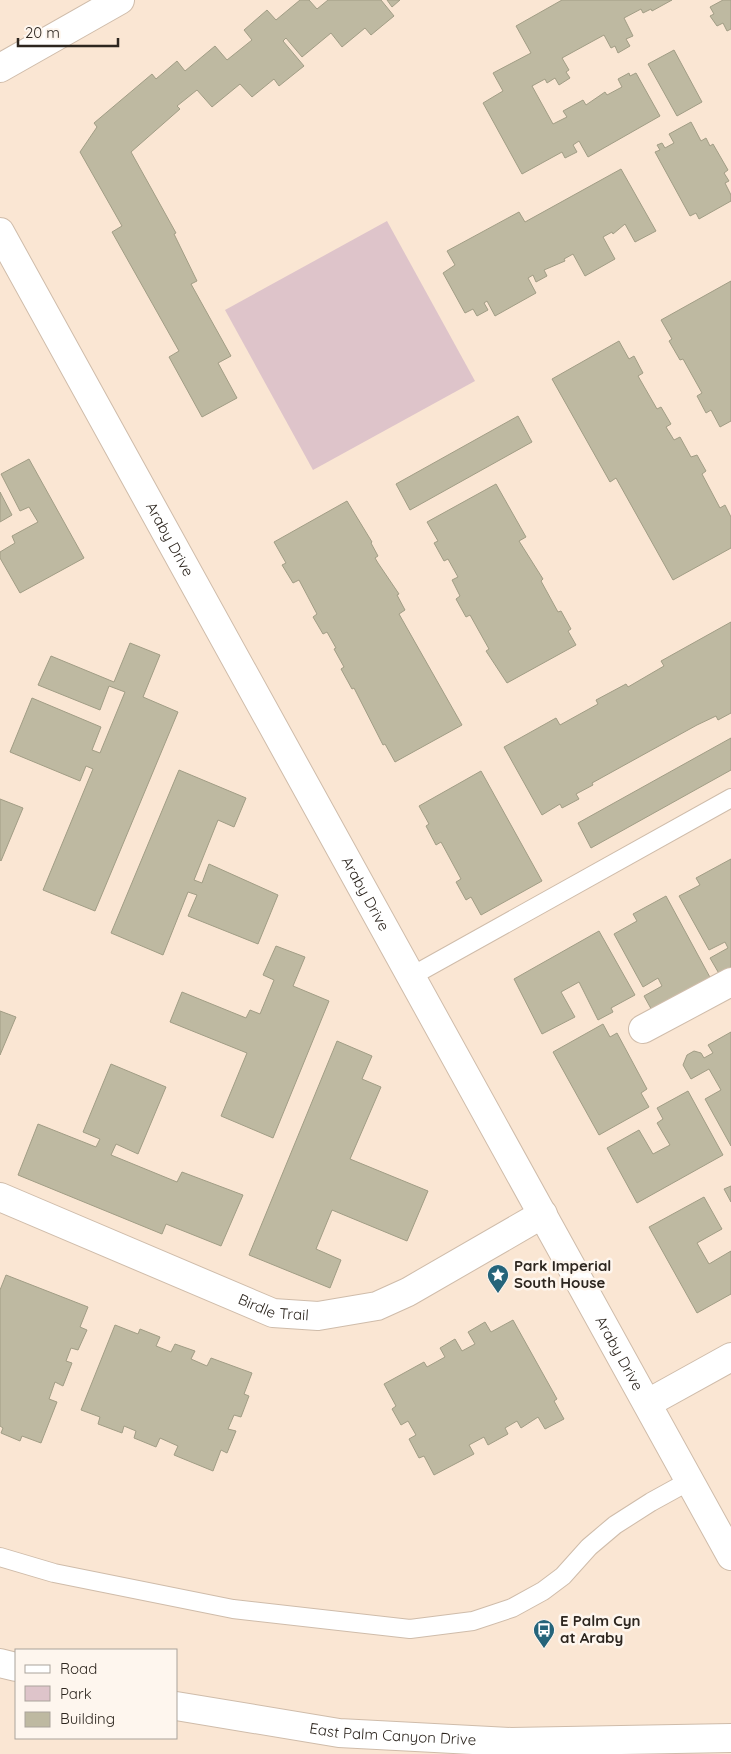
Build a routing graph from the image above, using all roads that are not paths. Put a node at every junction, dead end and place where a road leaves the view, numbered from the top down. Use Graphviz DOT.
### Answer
graph roads {
  1 [pos="120,0"];
  2 [pos="0,68"];
  3 [pos="0,232"];
  4 [pos="731,798"];
  5 [pos="410,978"];
  6 [pos="731,982"];
  7 [pos="643,1030"];
  8 [pos="0,1197"];
  9 [pos="543,1214"];
  10 [pos="731,1357"];
  11 [pos="648,1403"];
  12 [pos="691,1480"];
  13 [pos="731,1556"];
  14 [pos="0,1557"];
  15 [pos="0,1663"];
  16 [pos="15,1667"];
  17 [pos="178,1706"];
  18 [pos="731,1738"];
  1 -- 2 [label="street"];
  3 -- 5 [label="street, Araby Drive"];
  4 -- 5 [label="lane"];
  5 -- 9 [label="street, Araby Drive"];
  6 -- 7 [label="street"];
  8 -- 9 [label="street, Birdle Trail"];
  9 -- 11 [label="street, Araby Drive"];
  10 -- 11 [label="street"];
  11 -- 12 [label="street, Araby Drive"];
  12 -- 13 [label="street, Araby Drive"];
  12 -- 14 [label="lane"];
  15 -- 16 [label="street"];
  17 -- 18 [label="street, East Palm Canyon Drive"];
}
